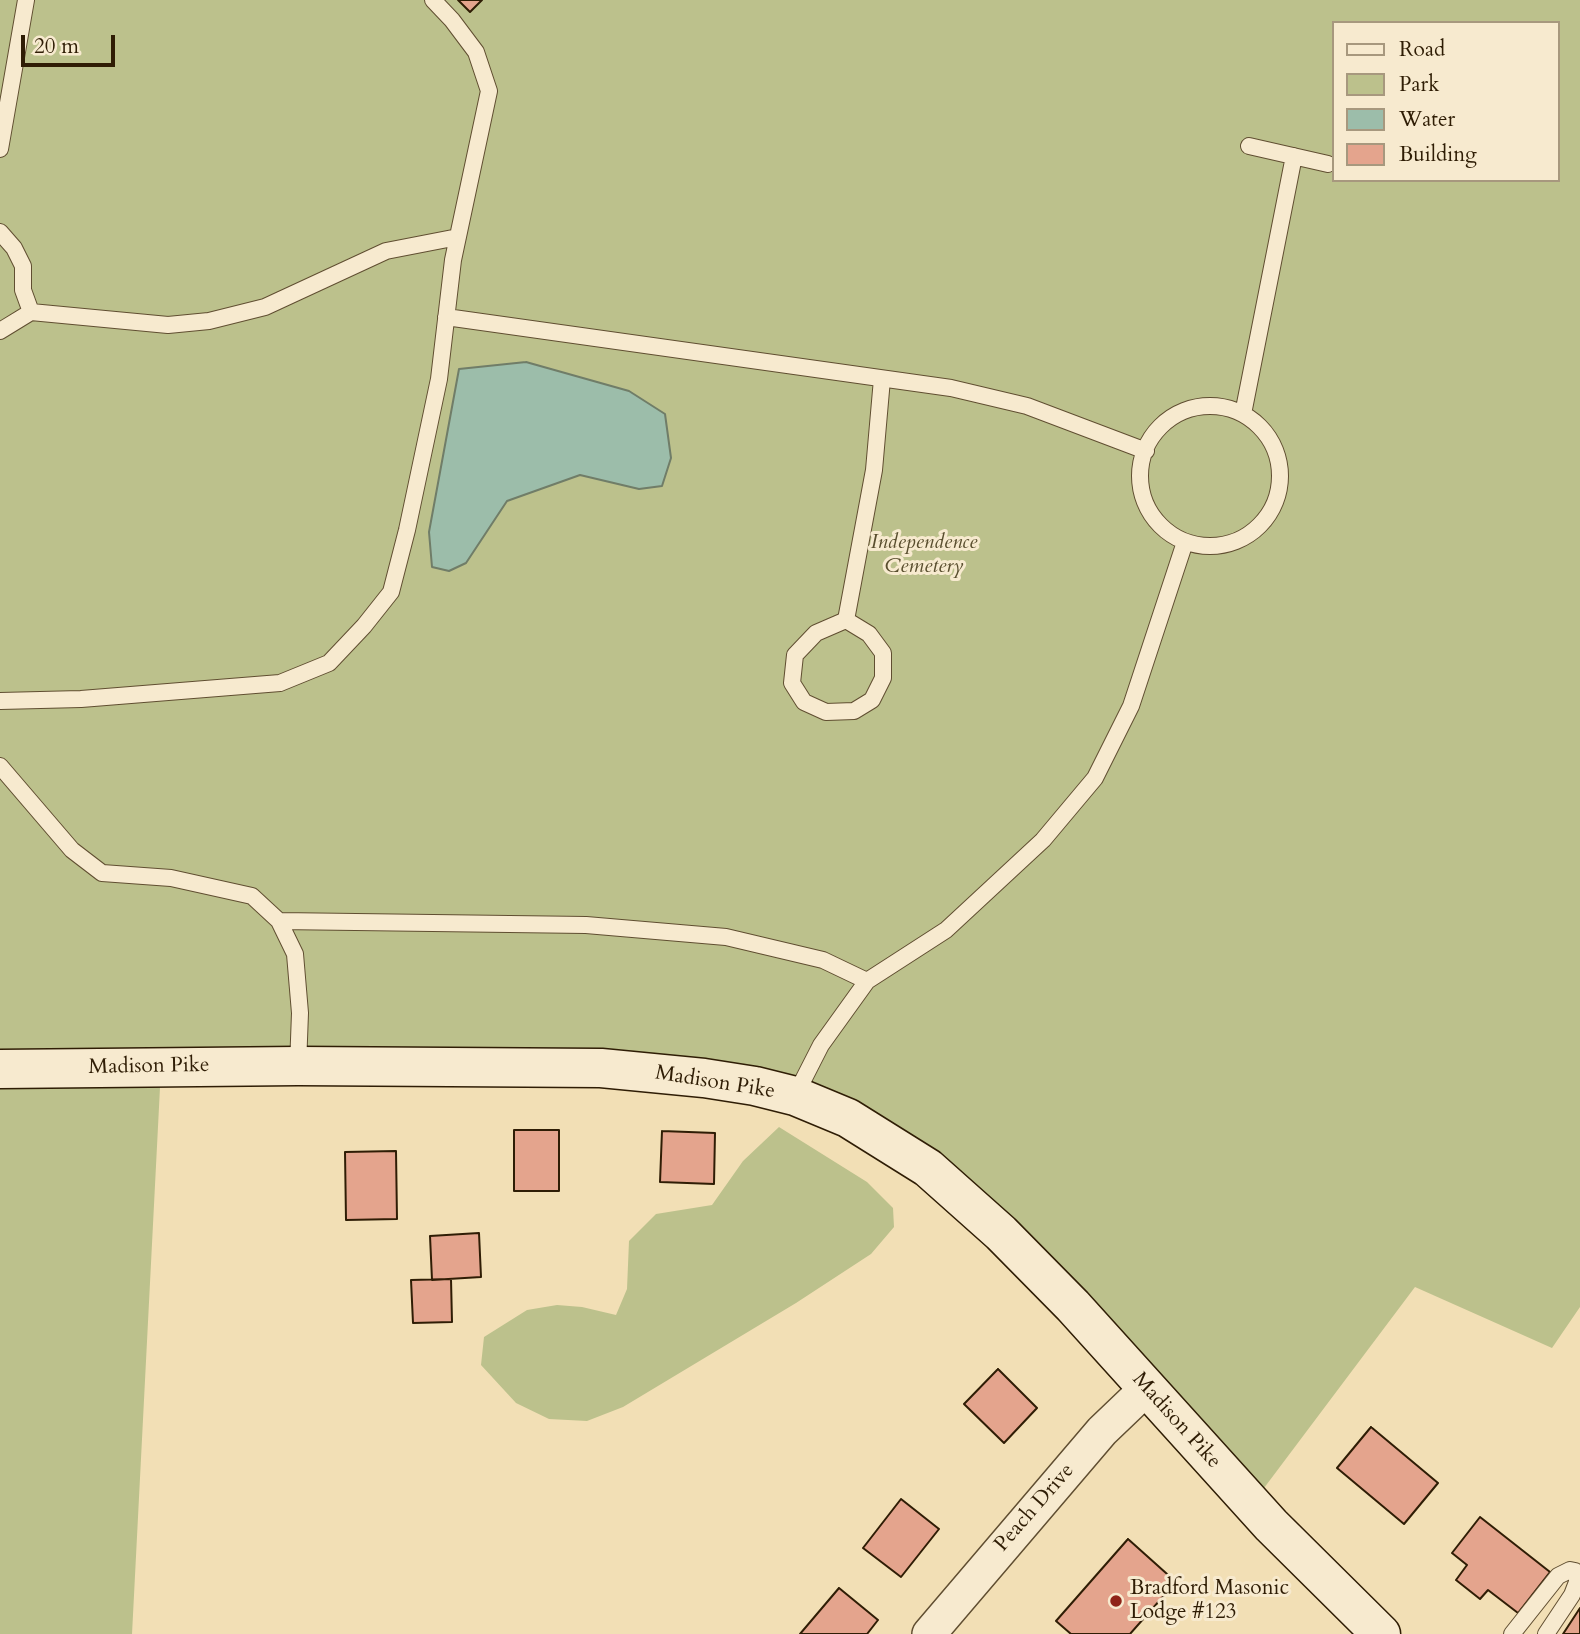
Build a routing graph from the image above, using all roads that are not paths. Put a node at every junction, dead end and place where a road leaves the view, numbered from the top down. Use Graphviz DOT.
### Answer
graph roads {
  1 [pos="26,0"];
  2 [pos="433,0"];
  3 [pos="1250,146"];
  4 [pos="0,149"];
  5 [pos="1294,156"];
  6 [pos="1328,164"];
  7 [pos="0,232"];
  8 [pos="458,237"];
  9 [pos="31,312"];
  10 [pos="446,317"];
  11 [pos="0,331"];
  12 [pos="882,379"];
  13 [pos="1243,414"];
  14 [pos="1146,452"];
  15 [pos="1185,542"];
  16 [pos="846,620"];
  17 [pos="0,701"];
  18 [pos="0,766"];
  19 [pos="279,921"];
  20 [pos="867,981"];
  21 [pos="298,1066"];
  22 [pos="0,1069"];
  23 [pos="795,1097"];
  24 [pos="1147,1388"];
  25 [pos="929,1634"];
  26 [pos="1381,1634"];
  27 [pos="1513,1634"];
  28 [pos="1546,1634"];
  1 -- 4 [label="lane"];
  2 -- 8 [label="lane"];
  3 -- 5 [label="lane"];
  5 -- 6 [label="lane"];
  5 -- 13 [label="lane"];
  7 -- 9 [label="lane"];
  8 -- 9 [label="lane"];
  8 -- 10 [label="lane"];
  9 -- 11 [label="lane"];
  10 -- 12 [label="lane"];
  10 -- 17 [label="lane"];
  12 -- 14 [label="lane"];
  12 -- 16 [label="lane"];
  13 -- 14 [label="lane"];
  13 -- 15 [label="lane"];
  14 -- 15 [label="lane"];
  15 -- 20 [label="lane"];
  16 -- 16 [label="lane"];
  18 -- 19 [label="lane"];
  19 -- 20 [label="lane"];
  19 -- 21 [label="lane"];
  20 -- 23 [label="lane"];
  21 -- 22 [label="main road, Madison Pike"];
  21 -- 23 [label="main road, Madison Pike"];
  23 -- 24 [label="main road, Madison Pike"];
  24 -- 25 [label="street, Peach Drive"];
  24 -- 26 [label="main road, Madison Pike"];
  27 -- 28 [label="lane"];
}
